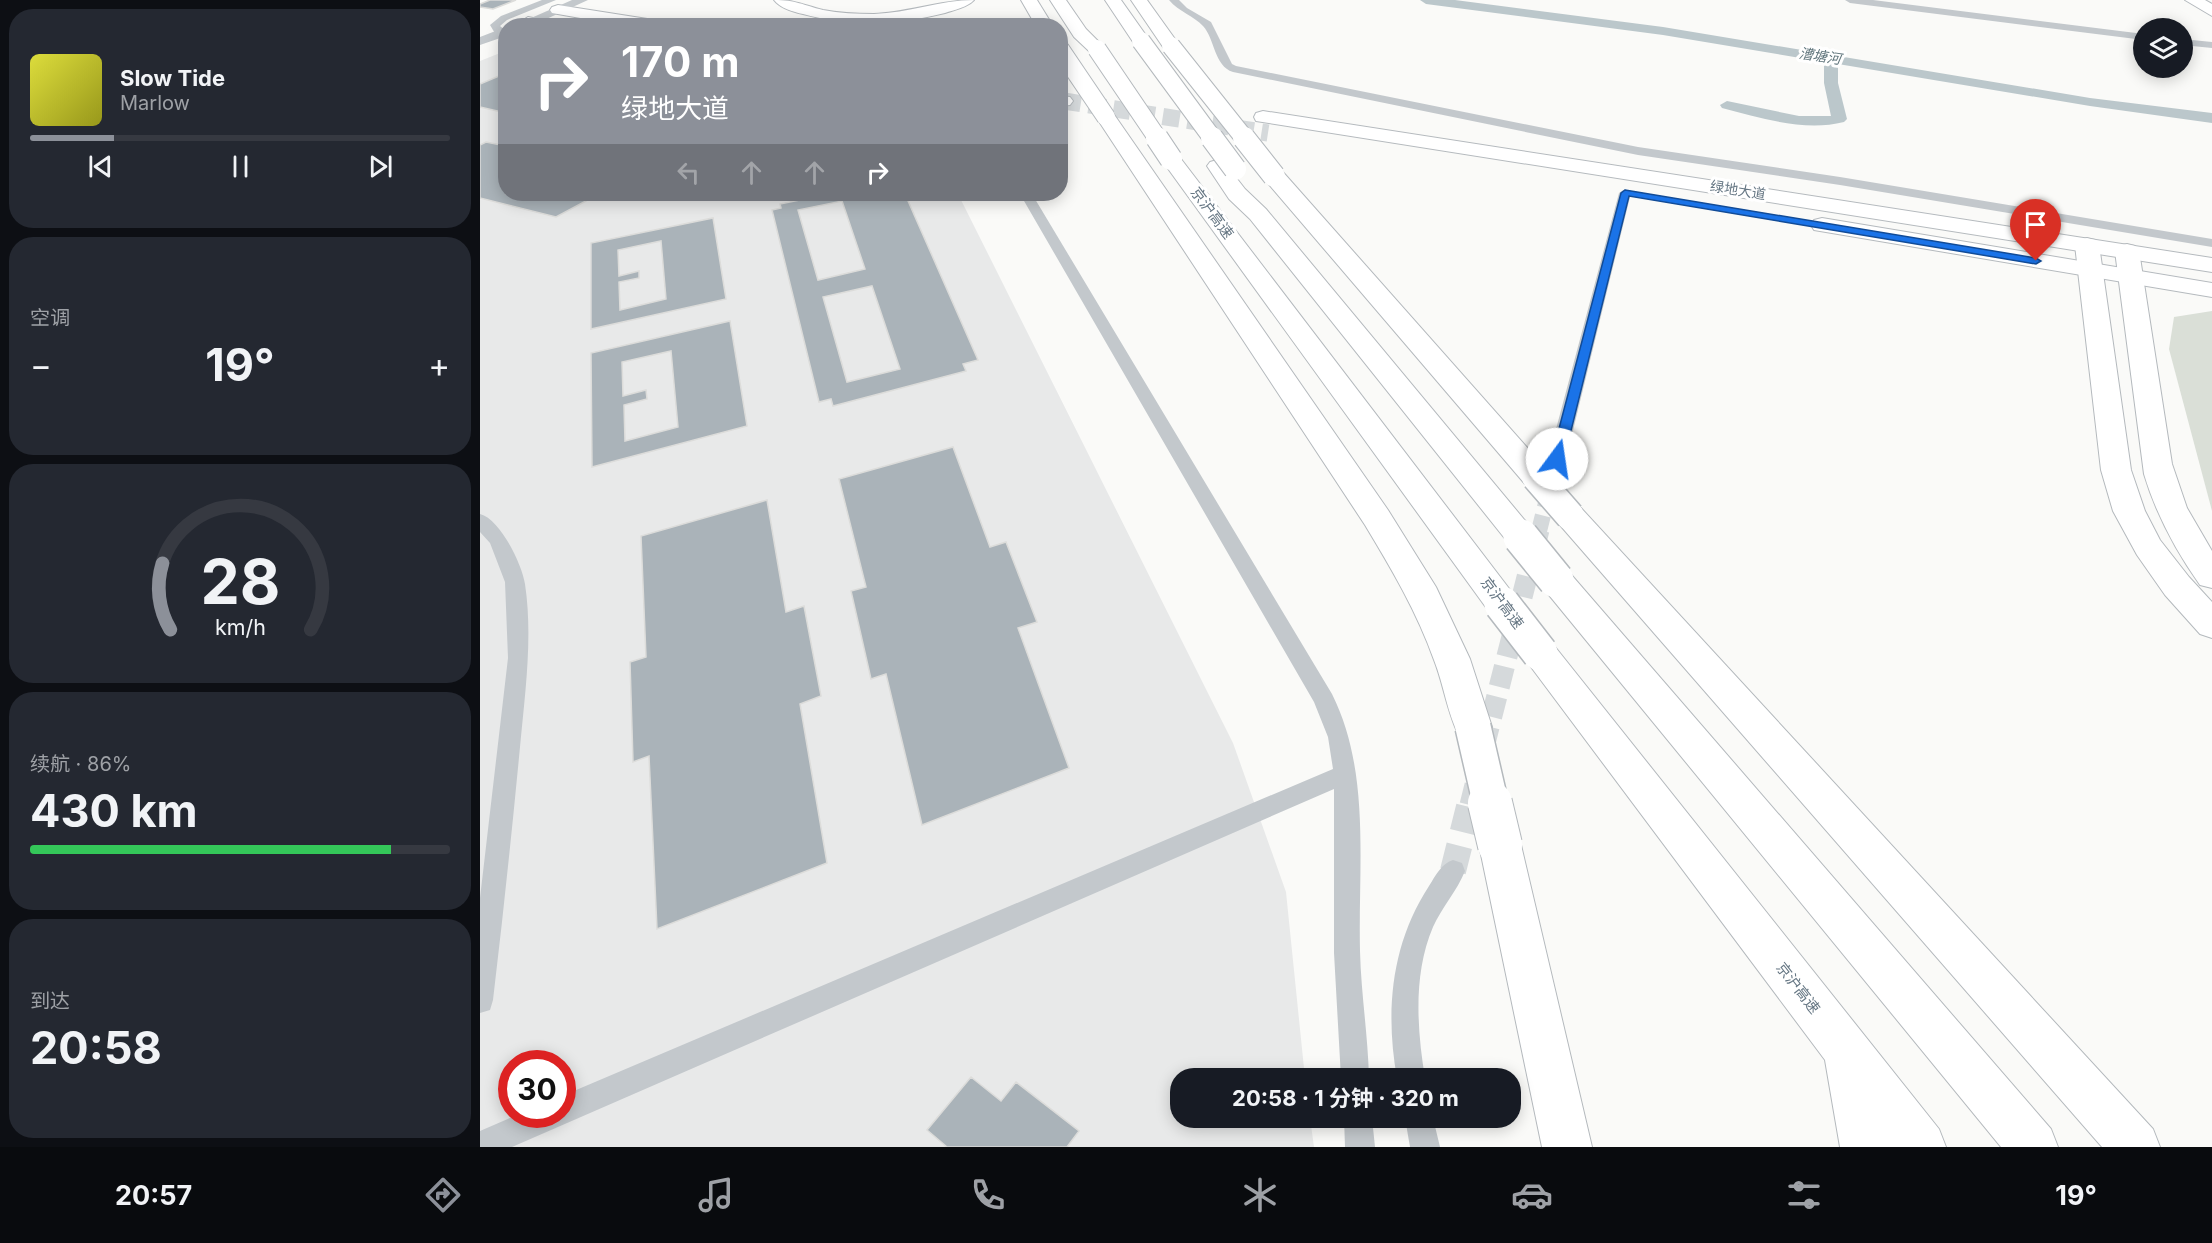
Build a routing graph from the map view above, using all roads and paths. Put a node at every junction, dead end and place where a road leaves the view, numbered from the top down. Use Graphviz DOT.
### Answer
graph roads {
  1 [pos="582,0"];
  2 [pos="765,0"];
  3 [pos="782,0"];
  4 [pos="966,0"];
  5 [pos="1029,0"];
  6 [pos="1058,0"];
  7 [pos="1074,0"];
  8 [pos="1097,0"];
  9 [pos="1113,0"];
  10 [pos="1139,0"];
  11 [pos="1174,0"];
  12 [pos="1850,0"];
  13 [pos="2193,0"];
  14 [pos="2200,0"];
  15 [pos="2212,10"];
  16 [pos="554,12"];
  17 [pos="504,18"];
  18 [pos="538,18"];
  19 [pos="599,18"];
  20 [pos="816,18"];
  21 [pos="1040,18"];
  22 [pos="498,34"];
  23 [pos="2133,36"];
  24 [pos="1091,39"];
  25 [pos="1132,40"];
  26 [pos="480,41"];
  27 [pos="2193,43"];
  28 [pos="2212,45"];
  29 [pos="1068,61"];
  30 [pos="1068,86"];
  31 [pos="1106,117"];
  32 [pos="1625,193"];
  33 [pos="1030,201"];
  34 [pos="2212,243"];
  35 [pos="2088,257"];
  36 [pos="2130,264"];
  37 [pos="2212,265"];
  38 [pos="2212,290"];
  39 [pos="1546,468"];
  40 [pos="480,520"];
  41 [pos="2212,576"];
  42 [pos="2212,625"];
  43 [pos="1345,774"];
  44 [pos="1453,871"];
  45 [pos="480,1000"];
  46 [pos="1846,1051"];
  47 [pos="1354,1068"];
  48 [pos="1410,1068"];
  49 [pos="576,1105"];
  50 [pos="522,1128"];
  51 [pos="1359,1128"];
  52 [pos="1421,1128"];
  53 [pos="480,1146"];
  54 [pos="1360,1147"];
  55 [pos="1425,1147"];
  56 [pos="1567,1147"];
  57 [pos="1865,1147"];
  58 [pos="1921,1147"];
  59 [pos="2032,1147"];
  60 [pos="2135,1147"];
  1 -- 16 [label="street"];
  2 -- 20 [label="highway"];
  3 -- 4 [label="highway"];
  5 -- 21 [label="highway"];
  6 -- 24 [label="highway, 京沪高速"];
  7 -- 24 [label="highway, 京沪高速"];
  8 -- 25 [label="highway"];
  9 -- 25 [label="highway"];
  10 -- 39 [label="highway, bridge"];
  11 -- 34 [label="street"];
  12 -- 23 [label="street"];
  13 -- 15 [label="highway"];
  14 -- 15 [label="highway"];
  16 -- 17 [label="street"];
  16 -- 18 [label="main road"];
  16 -- 19 [label="main road"];
  22 -- 26 [label="street"];
  24 -- 46 [label="highway, 京沪高速, bridge"];
  25 -- 59 [label="highway, bridge"];
  27 -- 28 [label="street"];
  29 -- 31 [label="highway, bridge"];
  30 -- 31 [label="highway, bridge"];
  31 -- 56 [label="highway, bridge"];
  32 -- 35 [label="main road, 绿地大道"];
  32 -- 35 [label="main road, 绿地大道"];
  32 -- 39 [label="street"];
  33 -- 43 [label="street"];
  35 -- 36 [label="main road, 绿地大道"];
  35 -- 42 [label="highway"];
  36 -- 37 [label="main road, 绿地大道"];
  36 -- 38 [label="main road, 绿地大道"];
  36 -- 41 [label="highway"];
  39 -- 60 [label="highway, bridge"];
  40 -- 45 [label="street"];
  43 -- 47 [label="street"];
  43 -- 49 [label="street"];
  44 -- 48 [label="street"];
  46 -- 57 [label="highway"];
  46 -- 58 [label="highway, 京沪高速"];
  50 -- 53 [label="street"];
  51 -- 54 [label="street"];
  52 -- 55 [label="street"];
}
